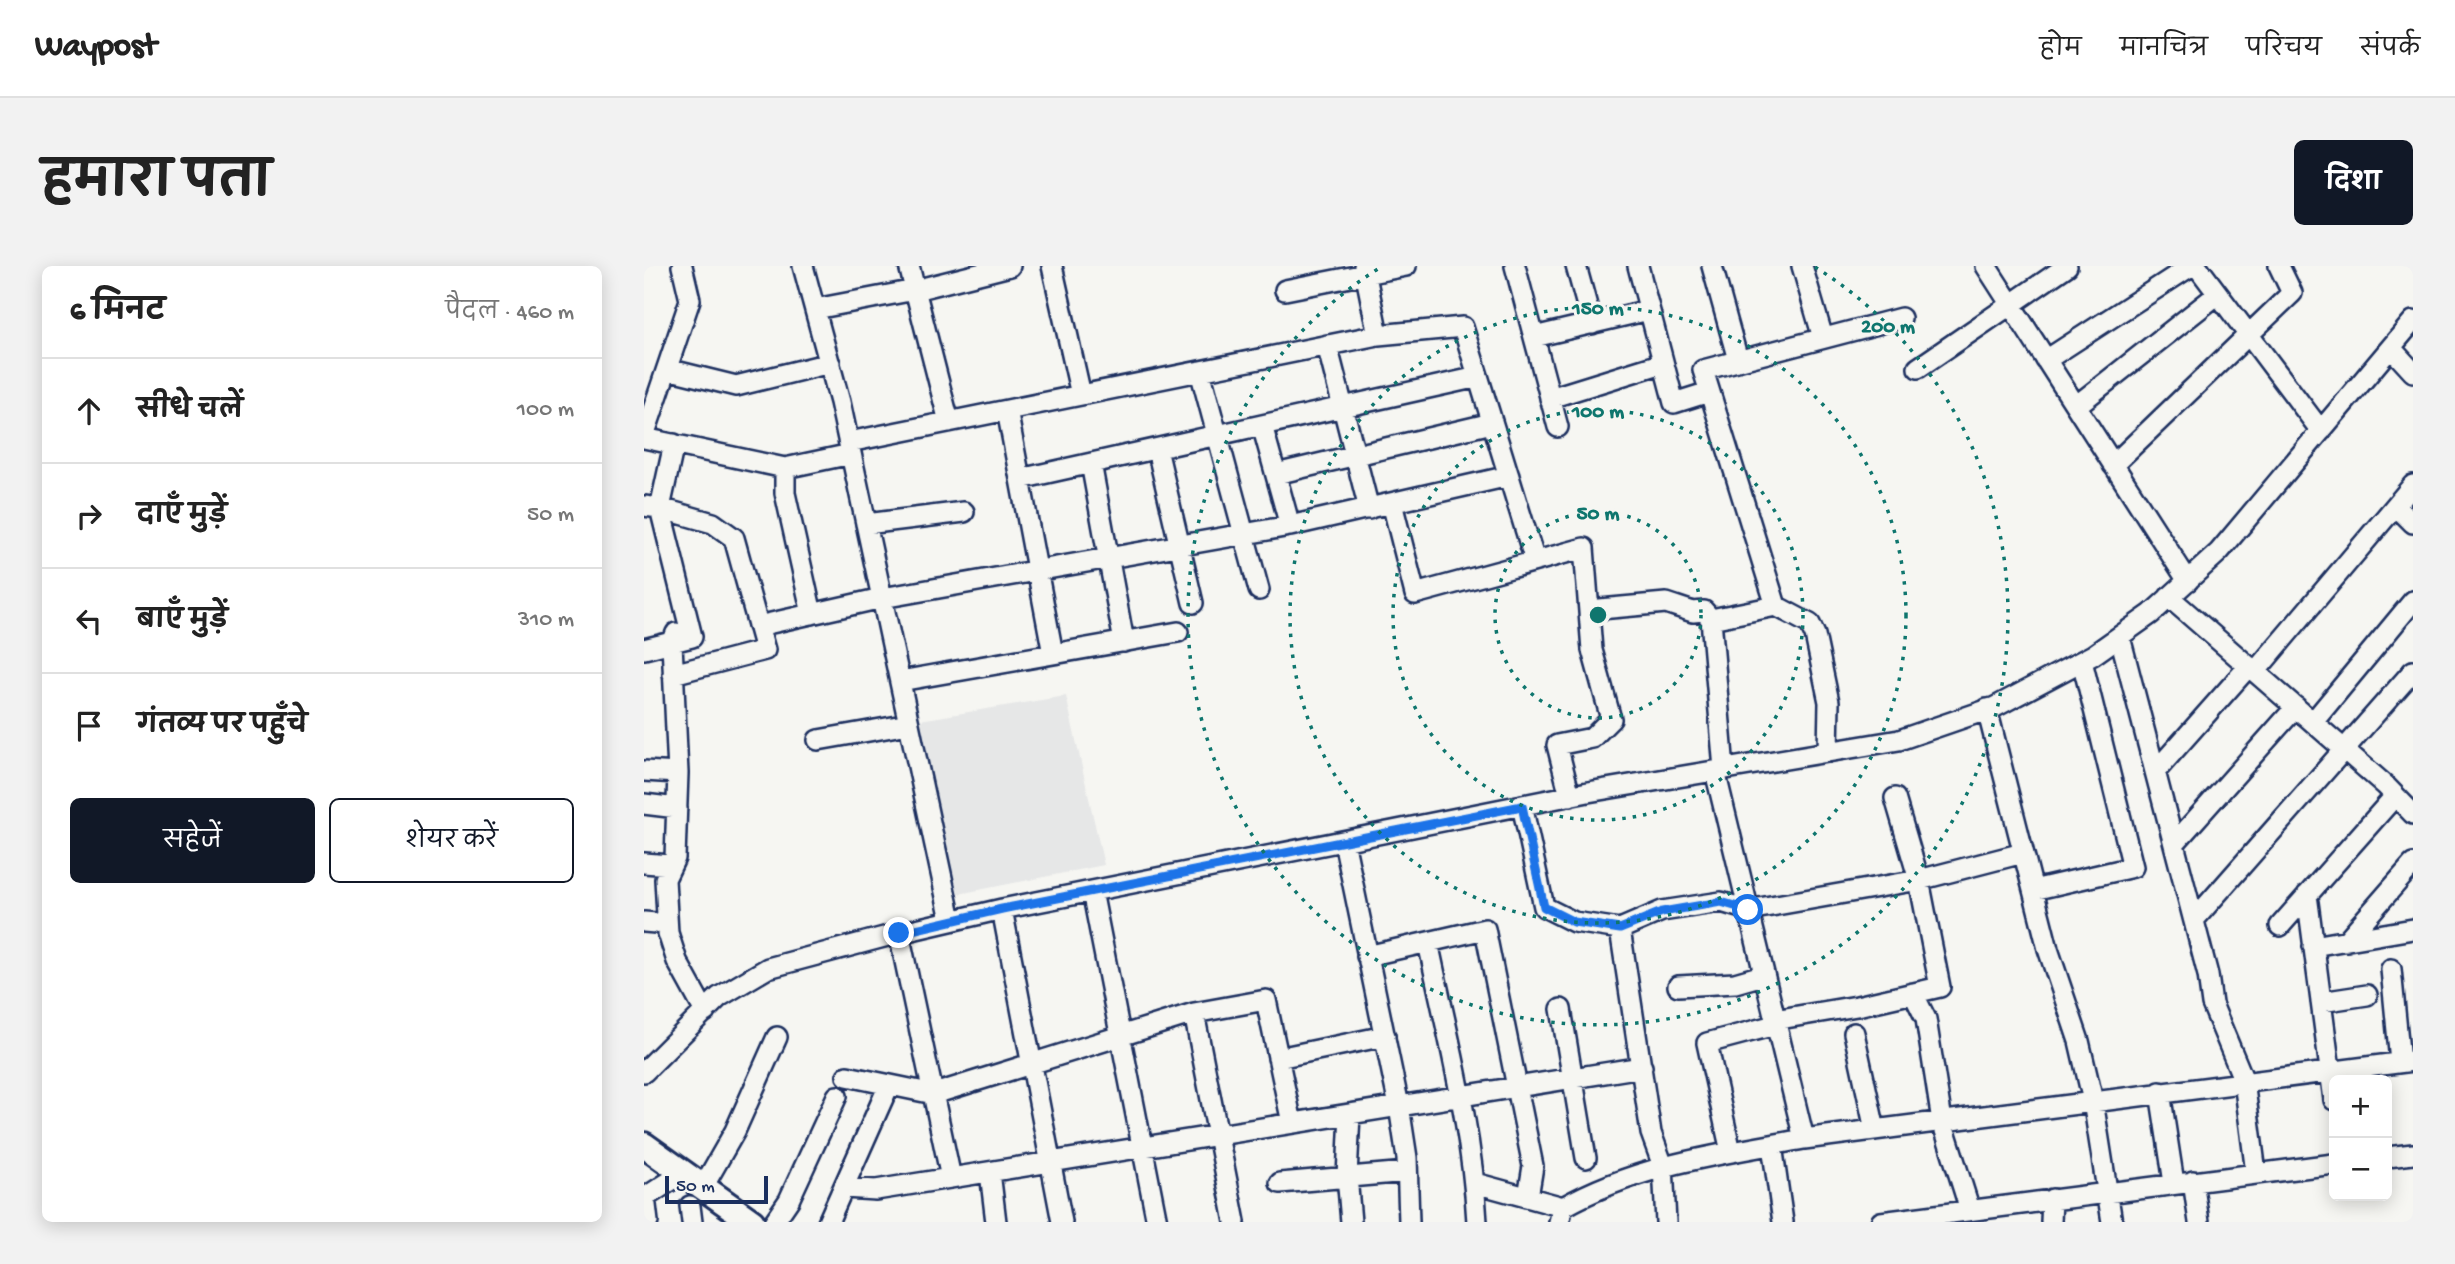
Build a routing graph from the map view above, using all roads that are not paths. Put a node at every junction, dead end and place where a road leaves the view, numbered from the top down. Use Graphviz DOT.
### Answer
graph roads {
  1 [pos="682,266"];
  2 [pos="803,266"];
  3 [pos="909,266"];
  4 [pos="1010,266"];
  5 [pos="1052,266"];
  6 [pos="1406,266"];
  7 [pos="1515,266"];
  8 [pos="1576,266"];
  9 [pos="1638,266"];
  10 [pos="1712,266"];
  11 [pos="1986,266"];
  12 [pos="2067,266"];
  13 [pos="2194,266"];
  14 [pos="2279,266"];
  15 [pos="1808,268"];
  16 [pos="1364,270"];
  17 [pos="915,290"];
  18 [pos="1285,290"];
  19 [pos="2218,295"];
  20 [pos="2011,306"];
  21 [pos="815,309"];
  22 [pos="1649,310"];
  23 [pos="1901,318"];
  24 [pos="2413,321"];
  25 [pos="1592,324"];
  26 [pos="1378,335"];
  27 [pos="2249,335"];
  28 [pos="1534,337"];
  29 [pos="1823,338"];
  30 [pos="1327,345"];
  31 [pos="2391,348"];
  32 [pos="1738,360"];
  33 [pos="2046,360"];
  34 [pos="830,363"];
  35 [pos="1663,363"];
  36 [pos="1918,368"];
  37 [pos="667,369"];
  38 [pos="1200,371"];
  39 [pos="2413,372"];
  40 [pos="1478,377"];
  41 [pos="1709,392"];
  42 [pos="1082,395"];
  43 [pos="1550,398"];
  44 [pos="2076,406"];
  45 [pos="1343,407"];
  46 [pos="1007,410"];
  47 [pos="949,422"];
  48 [pos="1492,423"];
  49 [pos="1262,425"];
  50 [pos="1558,428"];
  51 [pos="2321,431"];
  52 [pos="1217,435"];
  53 [pos="644,437"];
  54 [pos="674,444"];
  55 [pos="850,448"];
  56 [pos="1157,449"];
  57 [pos="1355,455"];
  58 [pos="1091,463"];
  59 [pos="2113,465"];
  60 [pos="785,468"];
  61 [pos="1276,474"];
  62 [pos="1509,476"];
  63 [pos="1020,479"];
  64 [pos="2413,485"];
  65 [pos="1392,503"];
  66 [pos="2396,506"];
  67 [pos="652,507"];
  68 [pos="1368,509"];
  69 [pos="964,512"];
  70 [pos="2413,523"];
  71 [pos="866,524"];
  72 [pos="1290,526"];
  73 [pos="1244,534"];
  74 [pos="1179,546"];
  75 [pos="1109,558"];
  76 [pos="1535,561"];
  77 [pos="1037,571"];
  78 [pos="2188,581"];
  79 [pos="1259,590"];
  80 [pos="2169,597"];
  81 [pos="882,598"];
  82 [pos="2413,601"];
  83 [pos="1193,603"];
  84 [pos="1776,606"];
  85 [pos="1589,610"];
  86 [pos="811,614"];
  87 [pos="1712,619"];
  88 [pos="758,625"];
  89 [pos="1178,632"];
  90 [pos="2120,636"];
  91 [pos="1124,642"];
  92 [pos="672,643"];
  93 [pos="644,649"];
  94 [pos="1053,654"];
  95 [pos="2082,661"];
  96 [pos="2252,669"];
  97 [pos="2413,671"];
  98 [pos="673,674"];
  99 [pos="900,681"];
  100 [pos="2296,708"];
  101 [pos="1987,709"];
  102 [pos="2313,722"];
  103 [pos="909,724"];
  104 [pos="818,740"];
  105 [pos="2345,750"];
  106 [pos="1828,752"];
  107 [pos="1720,770"];
  108 [pos="644,771"];
  109 [pos="2155,772"];
  110 [pos="678,773"];
  111 [pos="1570,796"];
  112 [pos="2395,796"];
  113 [pos="1895,798"];
  114 [pos="644,804"];
  115 [pos="1522,806"];
  116 [pos="677,808"];
  117 [pos="2413,814"];
  118 [pos="1344,841"];
  119 [pos="2174,844"];
  120 [pos="2023,853"];
  121 [pos="644,863"];
  122 [pos="2413,864"];
  123 [pos="671,865"];
  124 [pos="1919,880"];
  125 [pos="2033,890"];
  126 [pos="1093,891"];
  127 [pos="2307,895"];
  128 [pos="1002,909"];
  129 [pos="1748,910"];
  130 [pos="951,920"];
  131 [pos="2194,920"];
  132 [pos="644,922"];
  133 [pos="667,924"];
  134 [pos="2280,926"];
  135 [pos="1620,929"];
  136 [pos="2413,929"];
  137 [pos="899,933"];
  138 [pos="2346,941"];
  139 [pos="1428,942"];
  140 [pos="2313,946"];
  141 [pos="1367,956"];
  142 [pos="2391,969"];
  143 [pos="1765,981"];
  144 [pos="1678,986"];
  145 [pos="1913,993"];
  146 [pos="2367,995"];
  147 [pos="2321,1002"];
  148 [pos="1561,1009"];
  149 [pos="705,1012"];
  150 [pos="1194,1013"];
  151 [pos="1774,1022"];
  152 [pos="1854,1033"];
  153 [pos="1121,1036"];
  154 [pos="1385,1036"];
  155 [pos="777,1037"];
  156 [pos="1279,1058"];
  157 [pos="2406,1062"];
  158 [pos="1033,1063"];
  159 [pos="1642,1067"];
  160 [pos="2330,1071"];
  161 [pos="644,1072"];
  162 [pos="2331,1075"];
  163 [pos="847,1076"];
  164 [pos="1573,1078"];
  165 [pos="2244,1081"];
  166 [pos="889,1085"];
  167 [pos="1518,1087"];
  168 [pos="2160,1092"];
  169 [pos="934,1094"];
  170 [pos="837,1096"];
  171 [pos="1460,1096"];
  172 [pos="2093,1101"];
  173 [pos="1399,1106"];
  174 [pos="1350,1114"];
  175 [pos="1942,1121"];
  176 [pos="1292,1123"];
  177 [pos="1875,1130"];
  178 [pos="1218,1135"];
  179 [pos="1804,1139"];
  180 [pos="644,1145"];
  181 [pos="1772,1145"];
  182 [pos="1143,1147"];
  183 [pos="1731,1152"];
  184 [pos="2413,1154"];
  185 [pos="2392,1156"];
  186 [pos="1586,1158"];
  187 [pos="1052,1162"];
  188 [pos="2329,1165"];
  189 [pos="1663,1166"];
  190 [pos="990,1172"];
  191 [pos="1407,1172"];
  192 [pos="2256,1173"];
  193 [pos="1348,1176"];
  194 [pos="951,1178"];
  195 [pos="2183,1182"];
  196 [pos="1279,1183"];
  197 [pos="1475,1183"];
  198 [pos="844,1188"];
  199 [pos="2107,1191"];
  200 [pos="692,1197"];
  201 [pos="1528,1197"];
  202 [pos="644,1198"];
  203 [pos="2052,1199"];
  204 [pos="1970,1210"];
  205 [pos="1561,1214"];
  206 [pos="1942,1218"];
  207 [pos="649,1222"];
  208 [pos="752,1222"];
  209 [pos="774,1222"];
  210 [pos="828,1222"];
  211 [pos="996,1222"];
  212 [pos="1062,1222"];
  213 [pos="1157,1222"];
  214 [pos="1235,1222"];
  215 [pos="1351,1222"];
  216 [pos="1409,1222"];
  217 [pos="1477,1222"];
  218 [pos="1666,1222"];
  219 [pos="1783,1222"];
  220 [pos="1881,1222"];
  221 [pos="2050,1222"];
  222 [pos="2112,1222"];
  223 [pos="2199,1222"];
  1 -- 37 [label="street"];
  2 -- 21 [label="street"];
  3 -- 17 [label="street"];
  4 -- 17 [label="street"];
  5 -- 42 [label="street"];
  6 -- 16 [label="street"];
  7 -- 28 [label="street"];
  8 -- 25 [label="street"];
  9 -- 22 [label="street"];
  10 -- 32 [label="street"];
  11 -- 20 [label="street"];
  12 -- 20 [label="street"];
  13 -- 19 [label="street"];
  13 -- 33 [label="street"];
  14 -- 27 [label="street"];
  15 -- 29 [label="street"];
  16 -- 18 [label="street"];
  16 -- 26 [label="street"];
  17 -- 21 [label="street"];
  17 -- 47 [label="street"];
  19 -- 27 [label="street"];
  19 -- 44 [label="street"];
  20 -- 33 [label="street"];
  20 -- 36 [label="street"];
  21 -- 34 [label="street"];
  22 -- 25 [label="street"];
  22 -- 35 [label="street"];
  23 -- 29 [label="street"];
  24 -- 31 [label="street"];
  25 -- 28 [label="street"];
  26 -- 30 [label="street"];
  26 -- 40 [label="street"];
  27 -- 51 [label="street"];
  27 -- 59 [label="street"];
  28 -- 43 [label="street"];
  29 -- 32 [label="street"];
  30 -- 38 [label="street"];
  30 -- 45 [label="street"];
  31 -- 39 [label="street"];
  31 -- 51 [label="street"];
  32 -- 41 [label="street"];
  33 -- 44 [label="street"];
  34 -- 37 [label="street"];
  34 -- 55 [label="street"];
  35 -- 41 [label="street"];
  35 -- 43 [label="street"];
  37 -- 53 [label="street"];
  38 -- 42 [label="street"];
  38 -- 52 [label="street"];
  40 -- 45 [label="street"];
  40 -- 48 [label="street"];
  41 -- 84 [label="street"];
  42 -- 46 [label="street"];
  43 -- 50 [label="street"];
  44 -- 59 [label="street"];
  45 -- 49 [label="street"];
  45 -- 57 [label="street"];
  46 -- 47 [label="street"];
  46 -- 63 [label="street"];
  47 -- 55 [label="street"];
  48 -- 57 [label="street"];
  48 -- 62 [label="street"];
  49 -- 52 [label="street"];
  49 -- 61 [label="street"];
  51 -- 78 [label="street"];
  52 -- 56 [label="street"];
  52 -- 73 [label="street"];
  53 -- 54 [label="street"];
  54 -- 60 [label="street"];
  54 -- 67 [label="street"];
  55 -- 60 [label="street"];
  55 -- 71 [label="street"];
  56 -- 58 [label="street"];
  56 -- 74 [label="street"];
  57 -- 61 [label="street"];
  57 -- 68 [label="street"];
  58 -- 63 [label="street"];
  58 -- 75 [label="street"];
  59 -- 78 [label="street"];
  60 -- 86 [label="street"];
  61 -- 72 [label="street"];
  62 -- 65 [label="street"];
  62 -- 76 [label="street"];
  63 -- 77 [label="street"];
  64 -- 66 [label="street"];
  65 -- 68 [label="street"];
  65 -- 76 [label="street"];
  66 -- 70 [label="street"];
  66 -- 96 [label="street"];
  67 -- 88 [label="street"];
  67 -- 92 [label="street"];
  68 -- 72 [label="street"];
  69 -- 71 [label="street"];
  71 -- 81 [label="street"];
  72 -- 73 [label="street"];
  73 -- 74 [label="street"];
  73 -- 79 [label="street"];
  74 -- 75 [label="street"];
  74 -- 83 [label="street"];
  75 -- 77 [label="street"];
  75 -- 91 [label="street"];
  76 -- 85 [label="street"];
  77 -- 81 [label="street"];
  77 -- 94 [label="street"];
  78 -- 80 [label="street"];
  80 -- 90 [label="street"];
  80 -- 96 [label="street"];
  81 -- 86 [label="street"];
  81 -- 99 [label="street"];
  82 -- 102 [label="street"];
  84 -- 87 [label="street"];
  84 -- 106 [label="street"];
  85 -- 87 [label="street"];
  85 -- 111 [label="street"];
  86 -- 88 [label="street"];
  87 -- 107 [label="street"];
  88 -- 98 [label="street"];
  89 -- 91 [label="street"];
  90 -- 95 [label="street"];
  90 -- 109 [label="street"];
  91 -- 94 [label="street"];
  92 -- 93 [label="street"];
  92 -- 98 [label="street"];
  94 -- 99 [label="street"];
  95 -- 101 [label="street"];
  95 -- 125 [label="street"];
  96 -- 100 [label="street"];
  96 -- 109 [label="street"];
  97 -- 105 [label="street"];
  98 -- 110 [label="street"];
  99 -- 103 [label="street"];
  100 -- 102 [label="street"];
  100 -- 119 [label="street"];
  101 -- 106 [label="street"];
  101 -- 120 [label="street"];
  102 -- 105 [label="street"];
  103 -- 104 [label="street"];
  103 -- 130 [label="street"];
  105 -- 112 [label="street"];
  105 -- 131 [label="street"];
  106 -- 107 [label="street"];
  107 -- 111 [label="street"];
  107 -- 129 [label="street"];
  108 -- 110 [label="street"];
  109 -- 119 [label="street"];
  110 -- 116 [label="street"];
  111 -- 115 [label="street"];
  112 -- 117 [label="street"];
  112 -- 127 [label="street"];
  113 -- 124 [label="street"];
  114 -- 116 [label="street"];
  115 -- 118 [label="street"];
  115 -- 135 [label="street"];
  116 -- 123 [label="street"];
  118 -- 126 [label="street"];
  118 -- 141 [label="street"];
  119 -- 131 [label="street"];
  120 -- 124 [label="street"];
  120 -- 125 [label="street"];
  121 -- 123 [label="street"];
  122 -- 138 [label="street"];
  123 -- 133 [label="street"];
  124 -- 129 [label="street"];
  124 -- 145 [label="street"];
  125 -- 172 [label="street"];
  126 -- 128 [label="street"];
  126 -- 153 [label="street"];
  127 -- 134 [label="street"];
  127 -- 140 [label="street"];
  128 -- 130 [label="street"];
  128 -- 158 [label="street"];
  129 -- 135 [label="street"];
  129 -- 143 [label="street"];
  130 -- 137 [label="street"];
  131 -- 165 [label="street"];
  132 -- 133 [label="street"];
  133 -- 149 [label="street"];
  135 -- 159 [label="street"];
  136 -- 138 [label="street"];
  137 -- 149 [label="street"];
  137 -- 169 [label="street"];
  138 -- 140 [label="street"];
  139 -- 141 [label="street"];
  139 -- 167 [label="street"];
  139 -- 171 [label="street"];
  140 -- 147 [label="street"];
  141 -- 154 [label="street"];
  142 -- 157 [label="street"];
  143 -- 144 [label="street"];
  143 -- 151 [label="street"];
  145 -- 151 [label="street"];
  145 -- 175 [label="street"];
  146 -- 147 [label="street"];
  147 -- 160 [label="street"];
  148 -- 164 [label="street"];
  149 -- 161 [label="street"];
  150 -- 153 [label="street"];
  150 -- 156 [label="street"];
  150 -- 178 [label="street"];
  151 -- 179 [label="street"];
  151 -- 183 [label="street"];
  152 -- 177 [label="street"];
  153 -- 158 [label="street"];
  153 -- 182 [label="street"];
  154 -- 156 [label="street"];
  154 -- 173 [label="street"];
  155 -- 200 [label="street"];
  156 -- 176 [label="street"];
  157 -- 160 [label="street"];
  158 -- 169 [label="street"];
  158 -- 187 [label="street"];
  159 -- 164 [label="street"];
  159 -- 189 [label="street"];
  160 -- 162 [label="street"];
  160 -- 165 [label="street"];
  163 -- 166 [label="street"];
  164 -- 167 [label="street"];
  164 -- 186 [label="street"];
  165 -- 168 [label="street"];
  165 -- 192 [label="street"];
  166 -- 169 [label="street"];
  166 -- 198 [label="street"];
  167 -- 171 [label="street"];
  167 -- 201 [label="street"];
  168 -- 172 [label="street"];
  168 -- 195 [label="street"];
  169 -- 194 [label="street"];
  170 -- 209 [label="street"];
  171 -- 173 [label="street"];
  171 -- 197 [label="street"];
  172 -- 175 [label="street"];
  172 -- 199 [label="street"];
  173 -- 174 [label="street"];
  173 -- 191 [label="street"];
  174 -- 176 [label="street"];
  174 -- 193 [label="street"];
  175 -- 177 [label="street"];
  175 -- 204 [label="street"];
  176 -- 178 [label="street"];
  177 -- 179 [label="street"];
  178 -- 182 [label="street"];
  178 -- 214 [label="street"];
  179 -- 181 [label="street"];
  180 -- 200 [label="main road"];
  181 -- 183 [label="street"];
  181 -- 219 [label="street"];
  182 -- 187 [label="street"];
  182 -- 213 [label="street"];
  183 -- 189 [label="street"];
  184 -- 185 [label="street"];
  187 -- 190 [label="street"];
  187 -- 212 [label="street"];
  188 -- 192 [label="street"];
  189 -- 205 [label="street"];
  189 -- 218 [label="street"];
  190 -- 194 [label="street"];
  190 -- 211 [label="street"];
  191 -- 193 [label="street"];
  191 -- 216 [label="street"];
  192 -- 195 [label="street"];
  193 -- 196 [label="street"];
  193 -- 215 [label="street"];
  194 -- 198 [label="street"];
  195 -- 199 [label="street"];
  195 -- 223 [label="street"];
  197 -- 201 [label="street"];
  197 -- 217 [label="street"];
  198 -- 210 [label="street"];
  199 -- 203 [label="street"];
  199 -- 222 [label="street"];
  200 -- 202 [label="street"];
  200 -- 208 [label="main road"];
  201 -- 205 [label="street"];
  202 -- 207 [label="street"];
  203 -- 204 [label="street"];
  203 -- 221 [label="street"];
  204 -- 206 [label="street"];
  206 -- 220 [label="street"];
}
